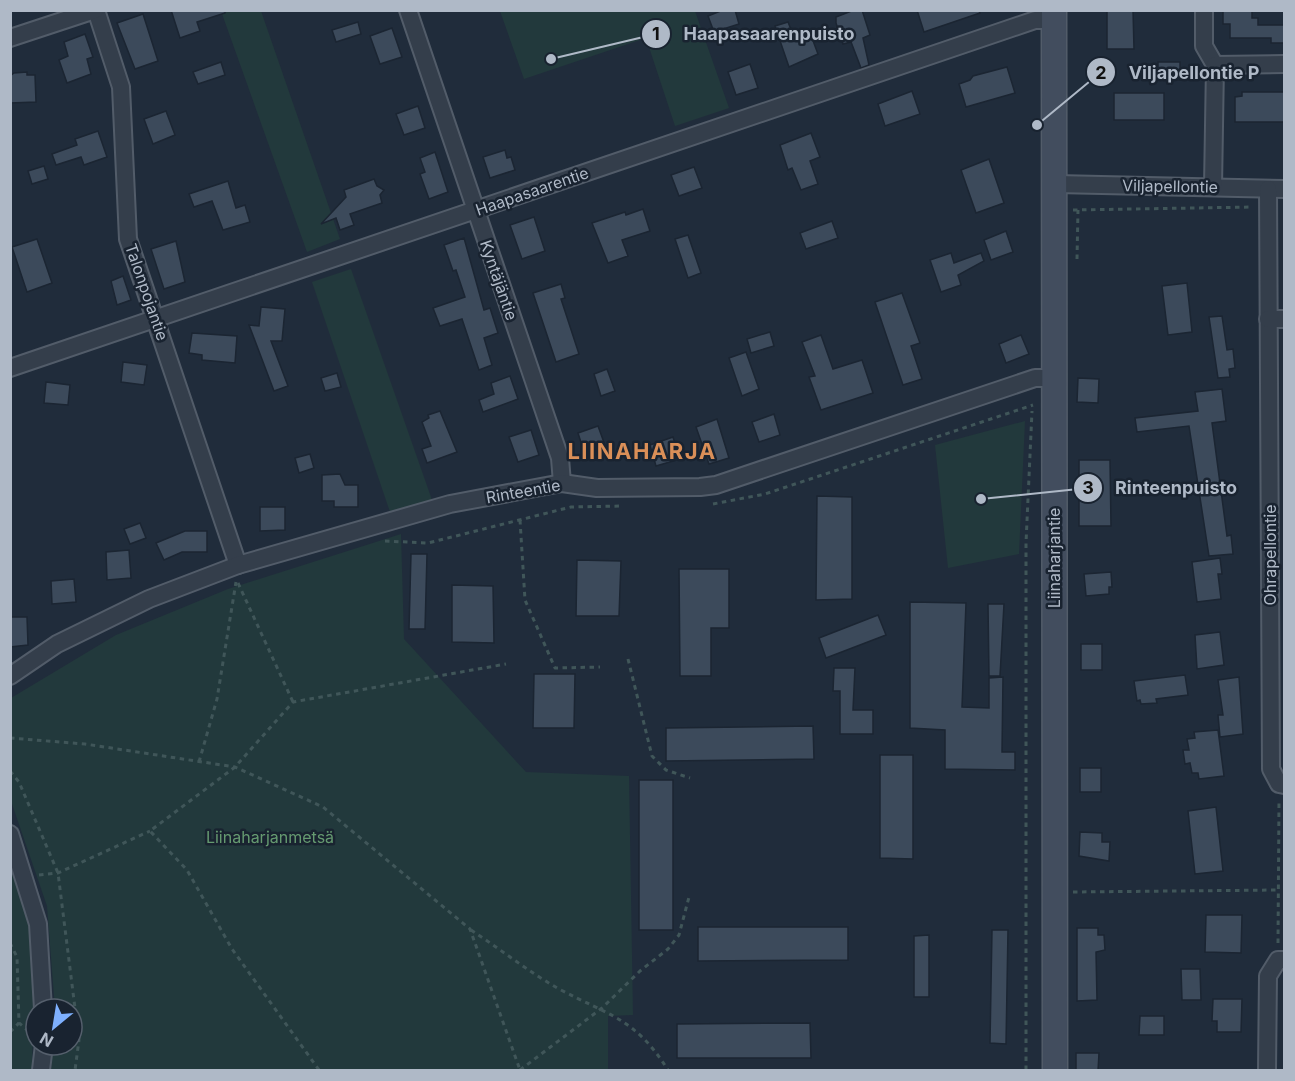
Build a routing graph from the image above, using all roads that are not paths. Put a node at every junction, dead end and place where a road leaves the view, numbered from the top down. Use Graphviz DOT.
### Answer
graph roads {
  1 [pos="95,10"];
  2 [pos="408,10"];
  3 [pos="1204,10"];
  4 [pos="1054,15"];
  5 [pos="10,38"];
  6 [pos="1215,64"];
  7 [pos="1284,64"];
  8 [pos="1056,184"];
  9 [pos="1213,187"];
  10 [pos="1276,189"];
  11 [pos="475,211"];
  12 [pos="156,319"];
  13 [pos="1276,319"];
  14 [pos="10,368"];
  15 [pos="1045,378"];
  16 [pos="562,483"];
  17 [pos="238,573"];
  18 [pos="10,676"];
  19 [pos="1282,784"];
  20 [pos="10,834"];
  21 [pos="1281,960"];
  22 [pos="42,997"];
  23 [pos="1055,1071"];
  24 [pos="1267,1071"];
  1 -- 5 [label="street"];
  1 -- 12 [label="street, Talonpojantie"];
  2 -- 11 [label="street, Kyntäjäntie"];
  3 -- 6 [label="street"];
  4 -- 8 [label="main road, Liinaharjantie"];
  4 -- 11 [label="street, Haapasaarentie"];
  6 -- 7 [label="street"];
  6 -- 9 [label="street"];
  8 -- 9 [label="street, Viljapellontie"];
  8 -- 15 [label="main road, Liinaharjantie"];
  9 -- 10 [label="street, Viljapellontie"];
  10 -- 13 [label="street, Ohrapellontie"];
  11 -- 12 [label="street, Haapasaarentie"];
  11 -- 16 [label="street, Kyntäjäntie"];
  12 -- 14 [label="street, Haapasaarentie"];
  12 -- 17 [label="street, Talonpojantie"];
  13 -- 19 [label="street, Ohrapellontie"];
  15 -- 16 [label="street, Rinteentie"];
  15 -- 23 [label="main road, Liinaharjantie"];
  16 -- 17 [label="street, Rinteentie"];
  17 -- 18 [label="street, Rinteentie"];
  20 -- 22 [label="street"];
  21 -- 24 [label="street"];
}
